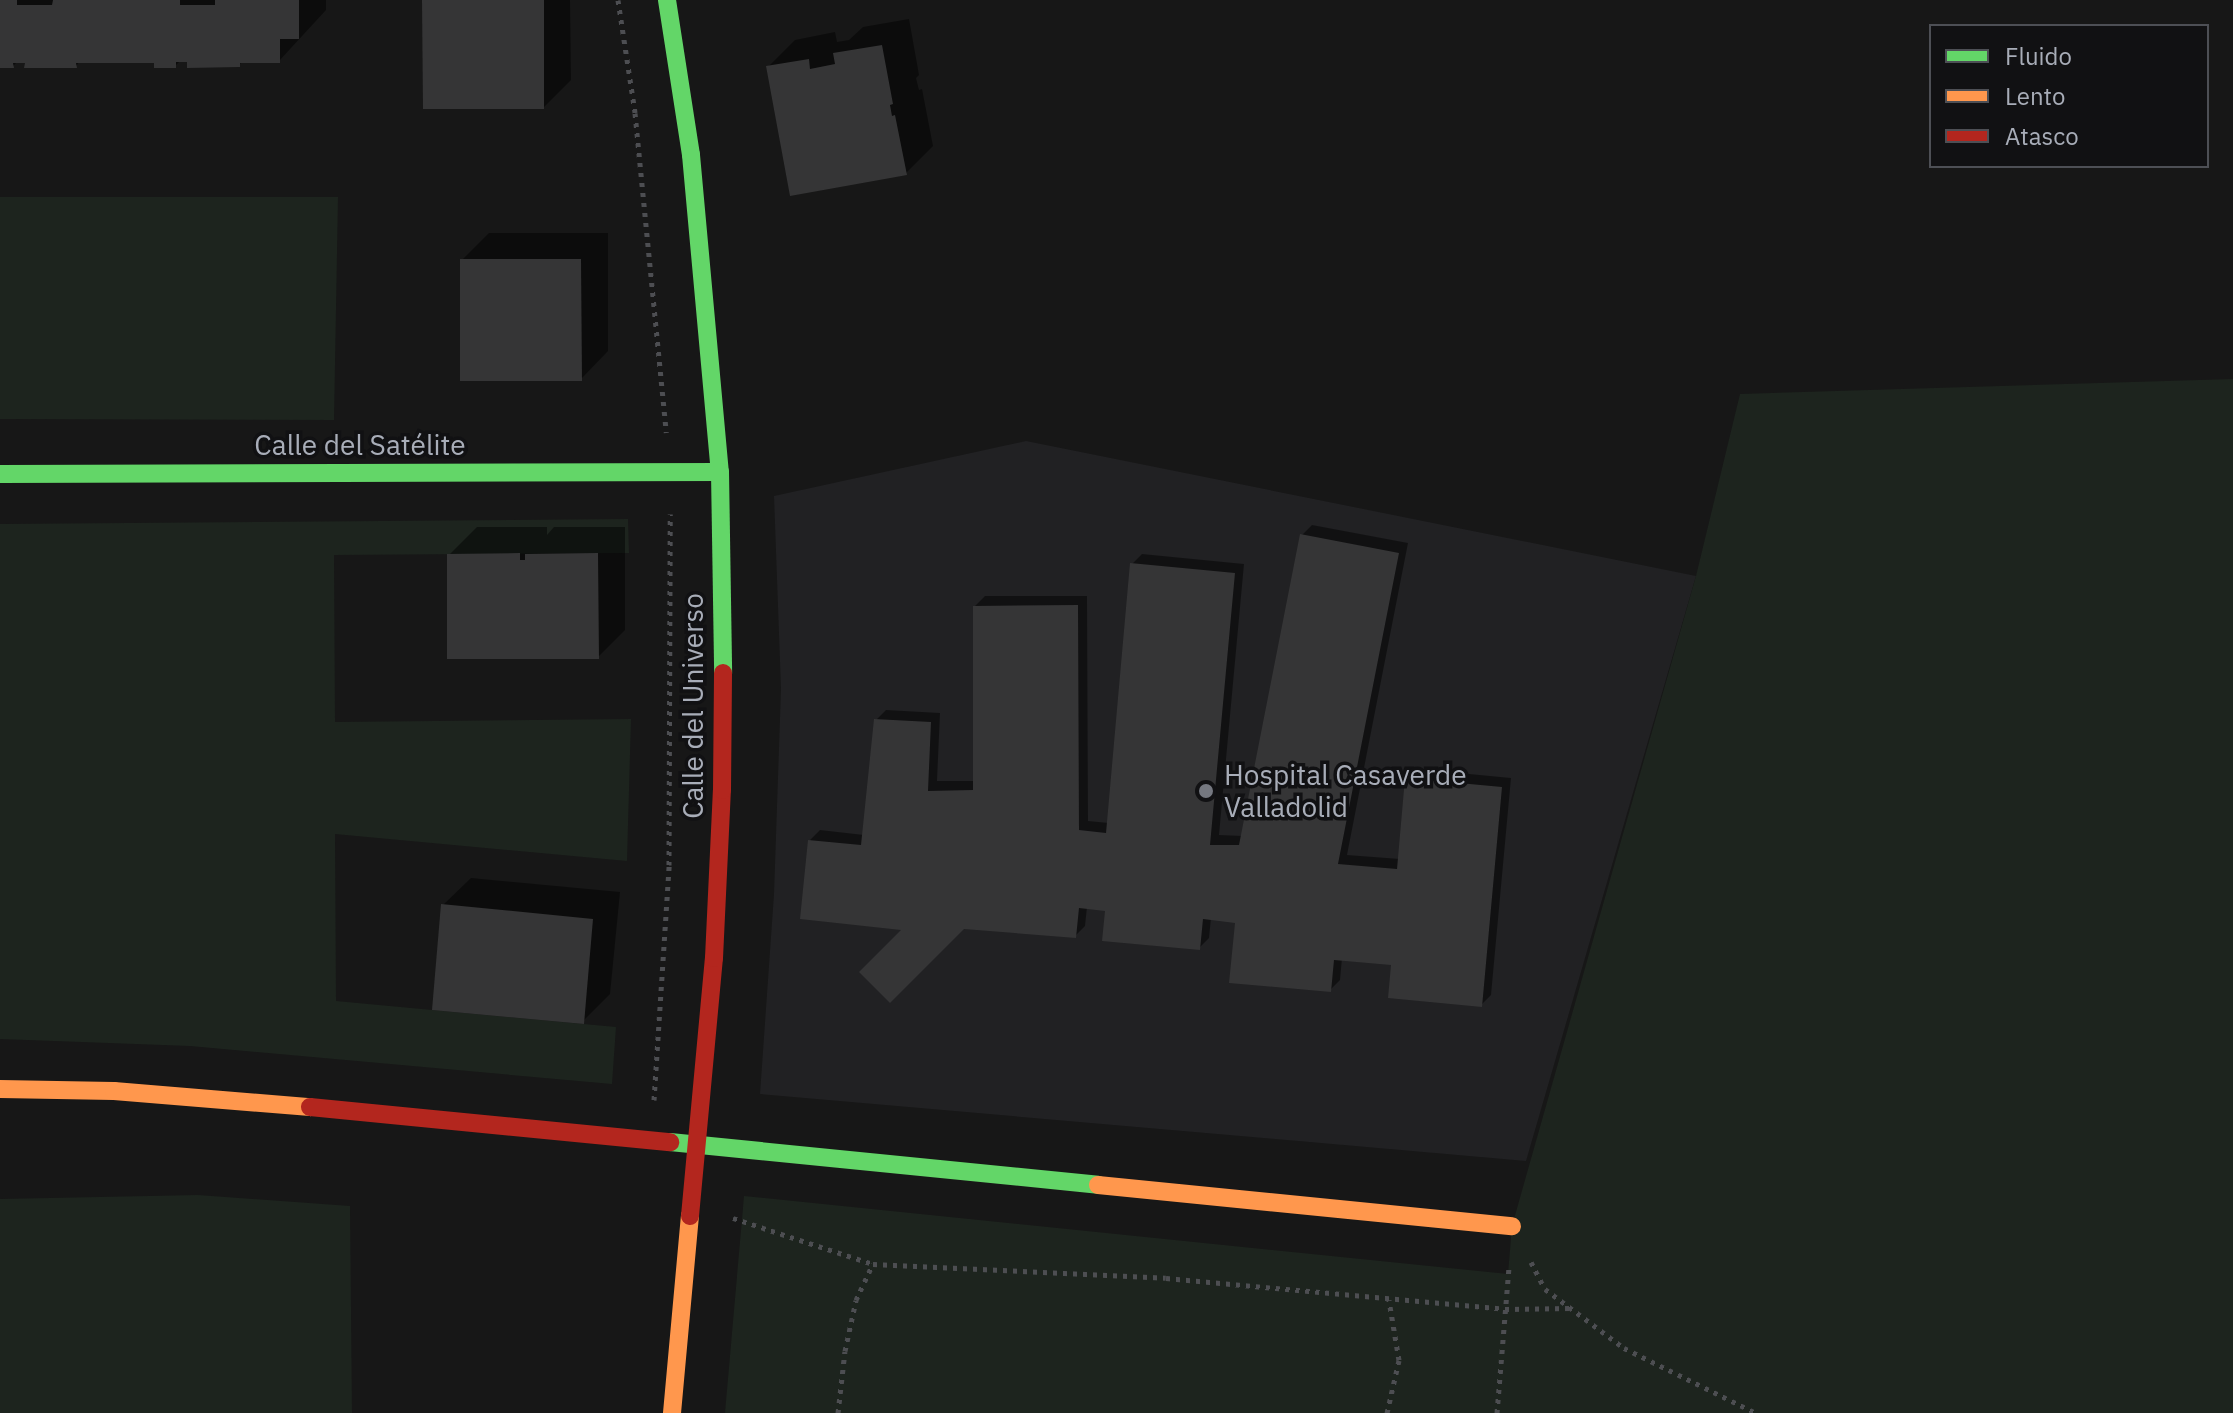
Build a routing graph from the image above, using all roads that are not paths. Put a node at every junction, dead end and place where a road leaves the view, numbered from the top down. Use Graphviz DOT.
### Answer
graph roads {
  1 [pos="667,0"];
  2 [pos="720,472"];
  3 [pos="0,474"];
  4 [pos="0,1089"];
  5 [pos="700,1146"];
  6 [pos="1512,1226"];
  7 [pos="672,1413"];
  1 -- 2 [label="street, Calle del Universo"];
  2 -- 3 [label="street, Calle del Satélite"];
  2 -- 5 [label="street, Calle del Universo"];
  4 -- 5 [label="street"];
  5 -- 6 [label="street"];
  5 -- 7 [label="street, Calle del Universo"];
}
